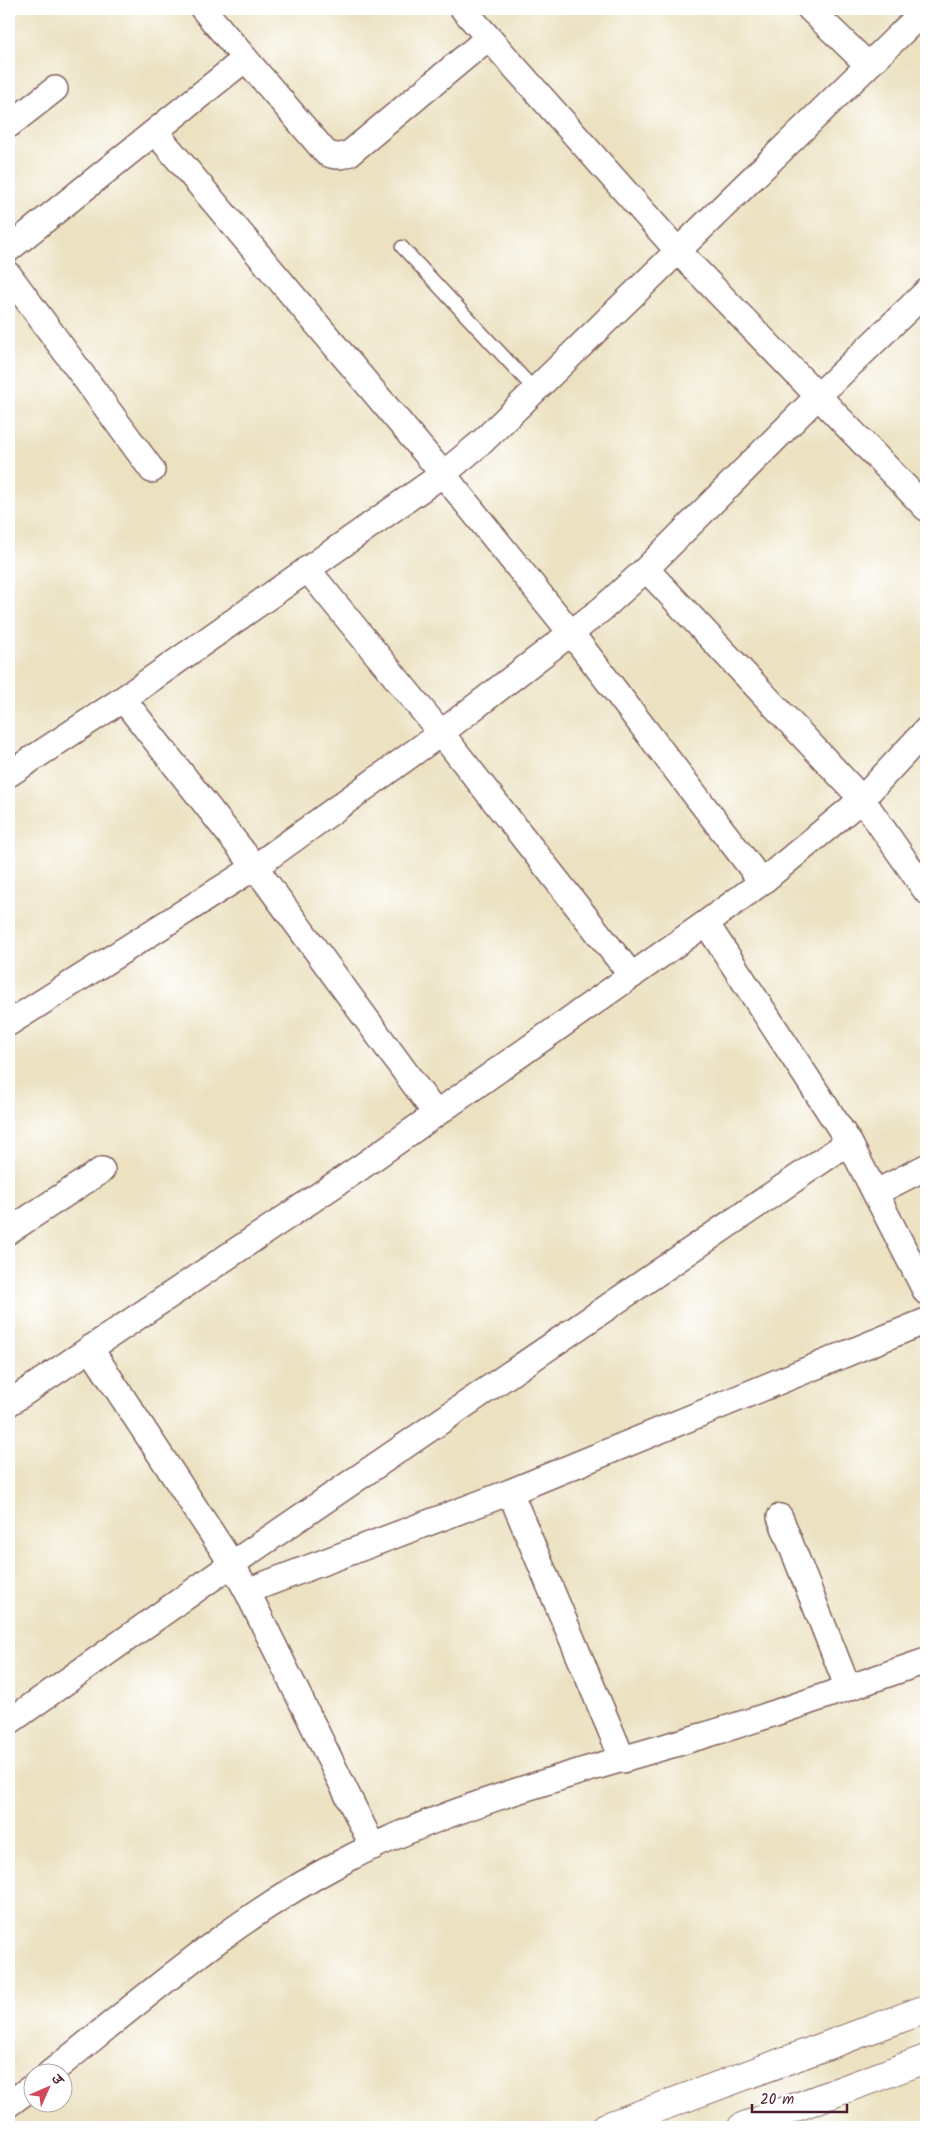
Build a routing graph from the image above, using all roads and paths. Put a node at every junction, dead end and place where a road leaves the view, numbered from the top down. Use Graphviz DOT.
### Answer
graph roads {
  1 [pos="203,9"];
  2 [pos="463,9"];
  3 [pos="810,9"];
  4 [pos="926,9"];
  5 [pos="488,38"];
  6 [pos="245,59"];
  7 [pos="868,65"];
  8 [pos="55,88"];
  9 [pos="9,125"];
  10 [pos="156,132"];
  11 [pos="402,248"];
  12 [pos="9,249"];
  13 [pos="678,251"];
  14 [pos="9,275"];
  15 [pos="926,292"];
  16 [pos="534,389"];
  17 [pos="818,396"];
  18 [pos="152,470"];
  19 [pos="442,474"];
  20 [pos="926,508"];
  21 [pos="307,569"];
  22 [pos="646,569"];
  23 [pos="571,633"];
  24 [pos="123,700"];
  25 [pos="926,730"];
  26 [pos="441,734"];
  27 [pos="9,774"];
  28 [pos="862,799"];
  29 [pos="255,867"];
  30 [pos="762,882"];
  31 [pos="926,891"];
  32 [pos="706,923"];
  33 [pos="632,976"];
  34 [pos="9,1024"];
  35 [pos="436,1114"];
  36 [pos="849,1142"];
  37 [pos="926,1167"];
  38 [pos="102,1170"];
  39 [pos="875,1193"];
  40 [pos="9,1231"];
  41 [pos="926,1292"];
  42 [pos="926,1320"];
  43 [pos="90,1348"];
  44 [pos="9,1403"];
  45 [pos="510,1492"];
  46 [pos="780,1518"];
  47 [pos="232,1564"];
  48 [pos="247,1591"];
  49 [pos="926,1661"];
  50 [pos="848,1688"];
  51 [pos="9,1722"];
  52 [pos="622,1760"];
  53 [pos="372,1847"];
  54 [pos="926,2009"];
  55 [pos="926,2059"];
  56 [pos="62,2064"];
  57 [pos="22,2094"];
  58 [pos="9,2104"];
  59 [pos="606,2127"];
  60 [pos="742,2127"];
  1 -- 6 [label="street"];
  2 -- 5 [label="street"];
  3 -- 7 [label="street"];
  4 -- 7 [label="street"];
  5 -- 6 [label="street"];
  5 -- 13 [label="street"];
  6 -- 10 [label="street"];
  7 -- 13 [label="street"];
  8 -- 9 [label="street"];
  10 -- 12 [label="street"];
  10 -- 19 [label="street"];
  11 -- 16 [label="lane"];
  13 -- 16 [label="street"];
  13 -- 17 [label="street"];
  14 -- 18 [label="street"];
  15 -- 17 [label="street"];
  16 -- 19 [label="street"];
  17 -- 20 [label="street"];
  17 -- 22 [label="street"];
  19 -- 21 [label="street"];
  19 -- 23 [label="street"];
  21 -- 24 [label="street"];
  21 -- 26 [label="street"];
  22 -- 23 [label="street"];
  22 -- 28 [label="street"];
  23 -- 26 [label="street"];
  23 -- 30 [label="street"];
  24 -- 27 [label="street"];
  24 -- 29 [label="street"];
  25 -- 28 [label="street"];
  26 -- 29 [label="street"];
  26 -- 33 [label="street"];
  28 -- 30 [label="street"];
  28 -- 31 [label="street"];
  29 -- 34 [label="street"];
  29 -- 35 [label="street"];
  30 -- 32 [label="street"];
  32 -- 33 [label="street"];
  32 -- 36 [label="street"];
  33 -- 35 [label="street"];
  35 -- 43 [label="street"];
  36 -- 39 [label="street"];
  36 -- 47 [label="street"];
  37 -- 39 [label="street"];
  38 -- 40 [label="street"];
  39 -- 41 [label="street"];
  42 -- 45 [label="street"];
  43 -- 44 [label="street"];
  43 -- 47 [label="street"];
  45 -- 48 [label="street"];
  45 -- 52 [label="street"];
  46 -- 50 [label="street"];
  47 -- 48 [label="street"];
  47 -- 51 [label="street"];
  48 -- 53 [label="street"];
  49 -- 50 [label="street"];
  50 -- 52 [label="street"];
  52 -- 53 [label="street"];
  53 -- 56 [label="street"];
  54 -- 59 [label="main road"];
  55 -- 60 [label="main road"];
  57 -- 58 [label="street"];
}
